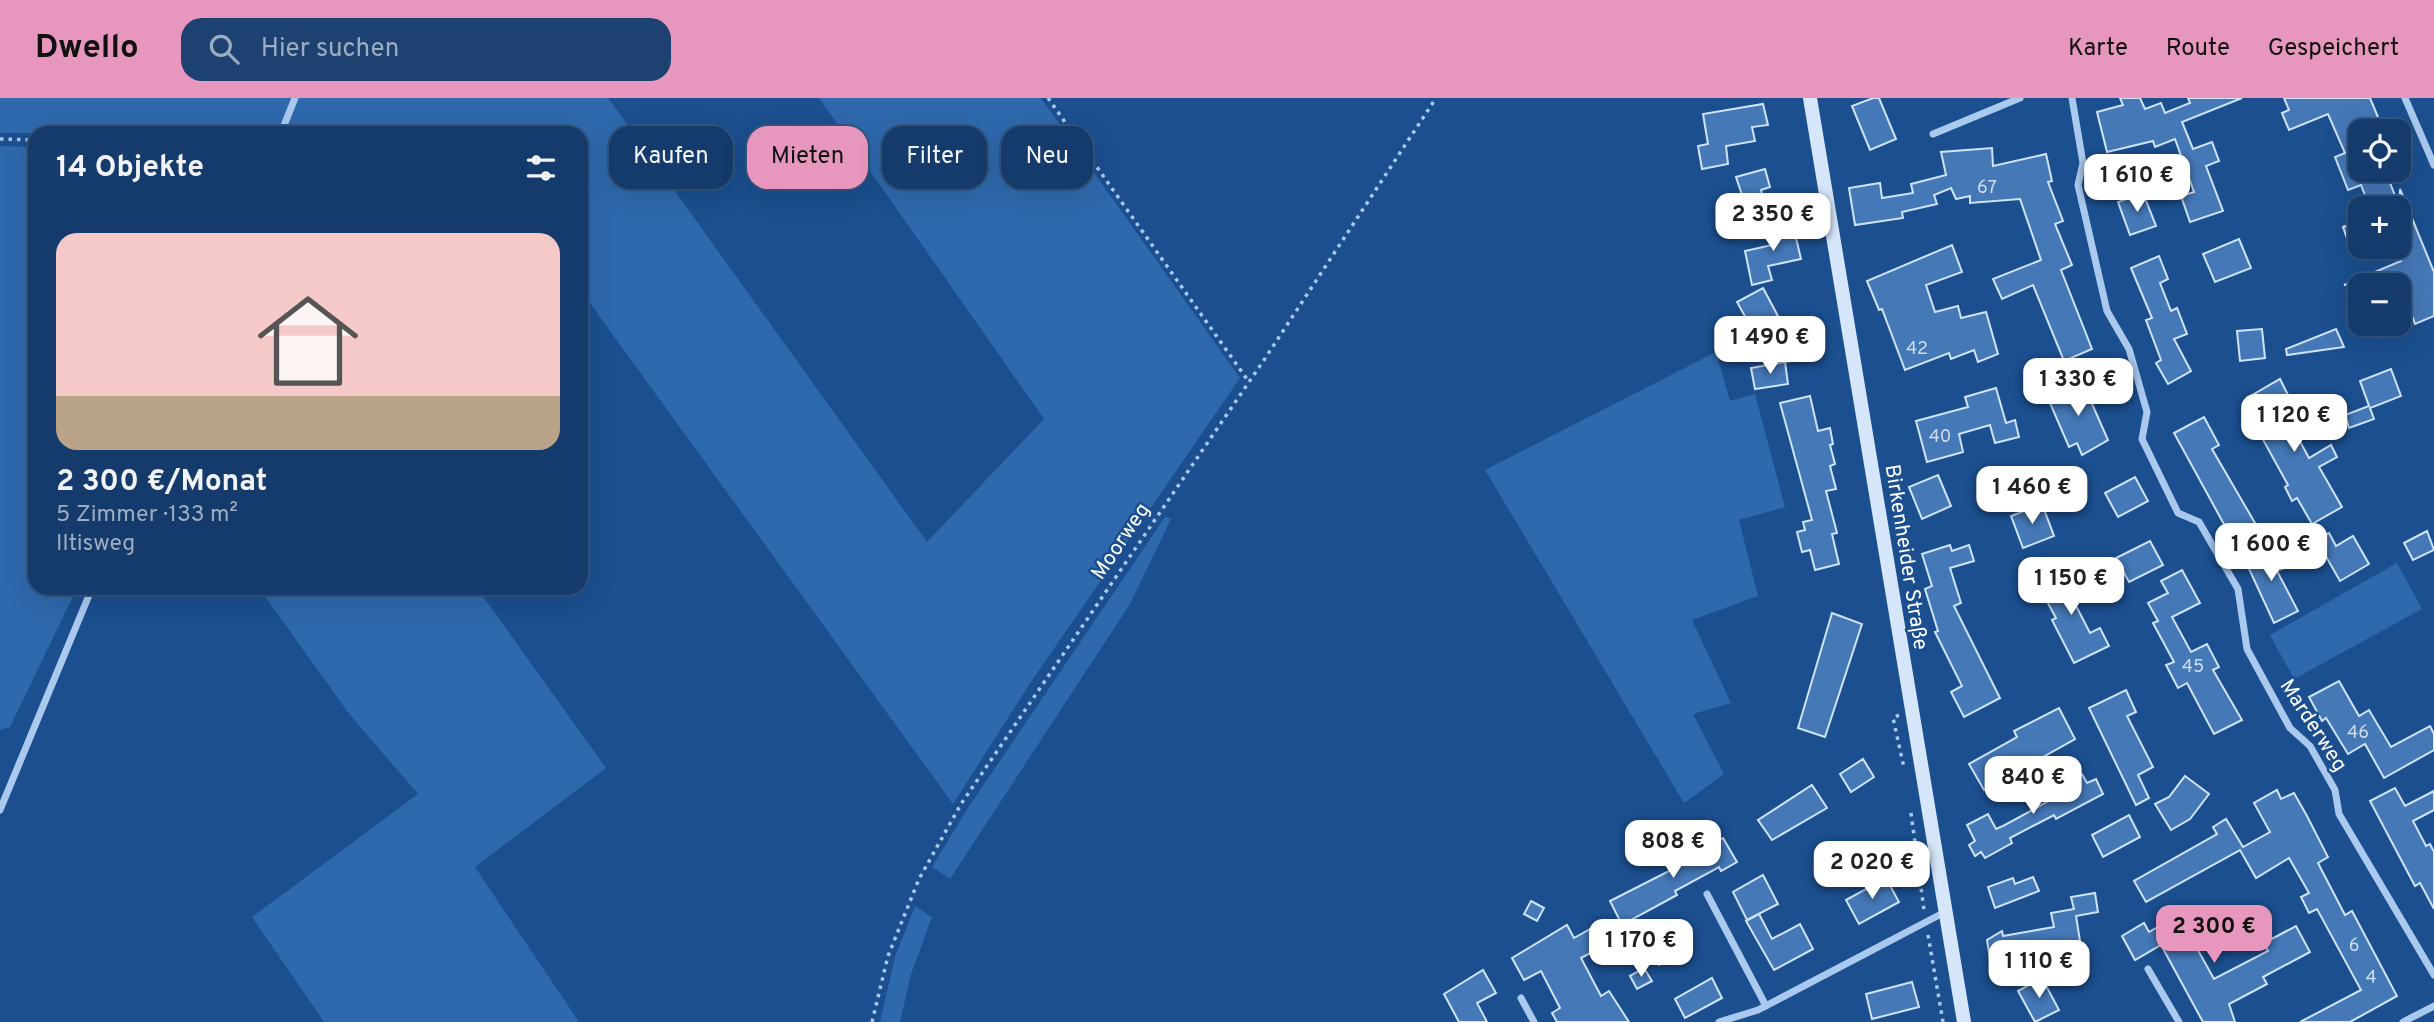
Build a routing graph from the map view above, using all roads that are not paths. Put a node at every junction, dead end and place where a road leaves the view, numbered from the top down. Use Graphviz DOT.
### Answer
graph roads {
  1 [pos="295,98"];
  2 [pos="1810,98"];
  3 [pos="2020,98"];
  4 [pos="2072,98"];
  5 [pos="2405,98"];
  6 [pos="284,126"];
  7 [pos="1933,135"];
  8 [pos="2434,165"];
  9 [pos="89,595"];
  10 [pos="0,810"];
  11 [pos="1707,894"];
  12 [pos="1944,912"];
  13 [pos="2148,969"];
  14 [pos="2434,975"];
  15 [pos="1521,998"];
  16 [pos="1766,1006"];
  17 [pos="2434,1006"];
  18 [pos="1534,1022"];
  19 [pos="1719,1022"];
  20 [pos="1964,1022"];
  21 [pos="2179,1022"];
  22 [pos="2403,1022"];
  1 -- 6 [label="street"];
  2 -- 12 [label="street, Birkenheider Straße"];
  3 -- 7 [label="street"];
  4 -- 14 [label="street, Marderweg"];
  5 -- 8 [label="street"];
  9 -- 10 [label="street"];
  11 -- 16 [label="street"];
  12 -- 16 [label="street"];
  12 -- 20 [label="street, Birkenheider Straße"];
  13 -- 21 [label="street"];
  15 -- 18 [label="street"];
  16 -- 19 [label="street"];
  17 -- 22 [label="street"];
}
